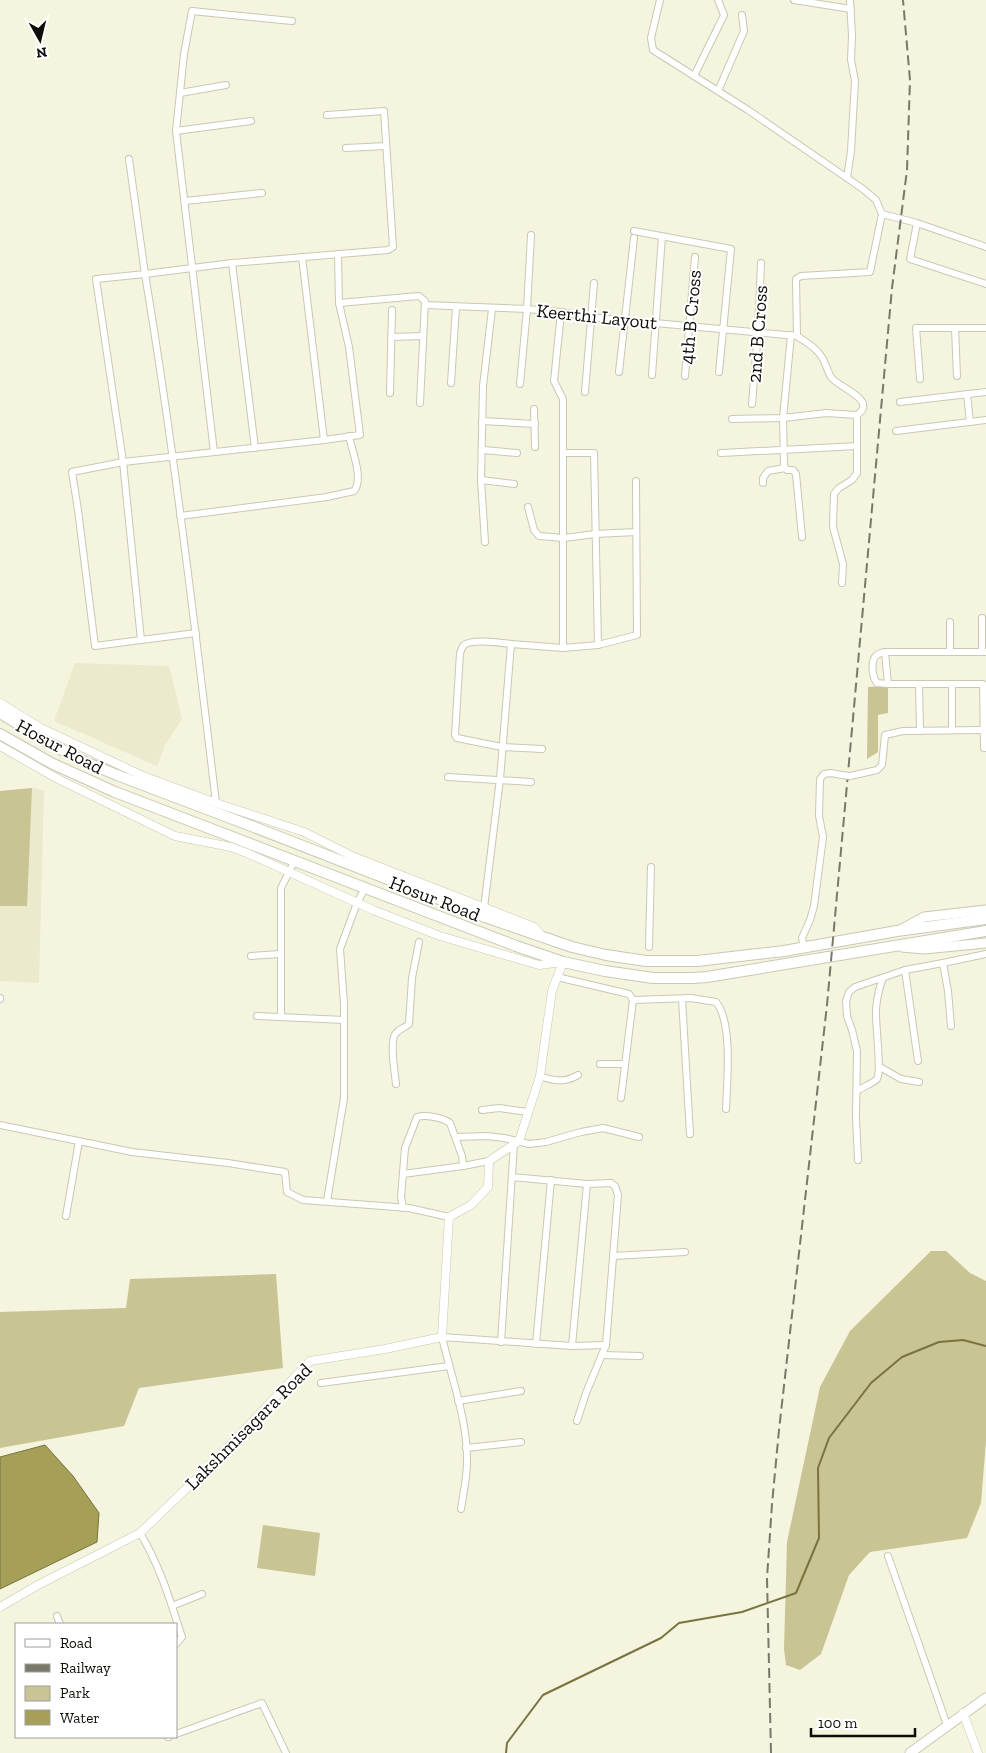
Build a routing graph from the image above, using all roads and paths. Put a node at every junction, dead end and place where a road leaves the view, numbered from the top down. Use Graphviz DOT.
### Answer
graph roads {
  1 [pos="660,0"];
  2 [pos="718,0"];
  3 [pos="794,0"];
  4 [pos="850,0"];
  5 [pos="850,8"];
  6 [pos="742,15"];
  7 [pos="292,21"];
  8 [pos="694,76"];
  9 [pos="226,85"];
  10 [pos="718,91"];
  11 [pos="180,92"];
  12 [pos="327,115"];
  13 [pos="251,121"];
  14 [pos="176,131"];
  15 [pos="386,146"];
  16 [pos="346,148"];
  17 [pos="129,158"];
  18 [pos="847,178"];
  19 [pos="262,193"];
  20 [pos="185,200"];
  21 [pos="882,214"];
  22 [pos="917,223"];
  23 [pos="532,235"];
  24 [pos="662,236"];
  25 [pos="986,248"];
  26 [pos="338,254"];
  27 [pos="302,257"];
  28 [pos="695,257"];
  29 [pos="232,263"];
  30 [pos="761,263"];
  31 [pos="193,268"];
  32 [pos="145,274"];
  33 [pos="594,283"];
  34 [pos="986,284"];
  35 [pos="339,303"];
  36 [pos="425,305"];
  37 [pos="456,307"];
  38 [pos="492,308"];
  39 [pos="527,309"];
  40 [pos="392,310"];
  41 [pos="561,312"];
  42 [pos="590,317"];
  43 [pos="624,319"];
  44 [pos="656,322"];
  45 [pos="690,326"];
  46 [pos="724,328"];
  47 [pos="955,328"];
  48 [pos="986,328"];
  49 [pos="758,332"];
  50 [pos="423,336"];
  51 [pos="794,336"];
  52 [pos="391,337"];
  53 [pos="620,372"];
  54 [pos="718,372"];
  55 [pos="652,375"];
  56 [pos="685,376"];
  57 [pos="958,376"];
  58 [pos="920,379"];
  59 [pos="451,383"];
  60 [pos="520,384"];
  61 [pos="585,392"];
  62 [pos="986,392"];
  63 [pos="390,393"];
  64 [pos="967,394"];
  65 [pos="900,402"];
  66 [pos="420,403"];
  67 [pos="752,404"];
  68 [pos="534,409"];
  69 [pos="856,415"];
  70 [pos="783,418"];
  71 [pos="732,419"];
  72 [pos="986,420"];
  73 [pos="482,421"];
  74 [pos="970,422"];
  75 [pos="534,424"];
  76 [pos="896,431"];
  77 [pos="349,436"];
  78 [pos="324,440"];
  79 [pos="857,446"];
  80 [pos="255,448"];
  81 [pos="534,448"];
  82 [pos="783,449"];
  83 [pos="483,450"];
  84 [pos="214,452"];
  85 [pos="517,453"];
  86 [pos="564,453"];
  87 [pos="721,453"];
  88 [pos="172,456"];
  89 [pos="123,462"];
  90 [pos="785,468"];
  91 [pos="481,480"];
  92 [pos="636,481"];
  93 [pos="763,483"];
  94 [pos="514,484"];
  95 [pos="528,507"];
  96 [pos="180,516"];
  97 [pos="636,532"];
  98 [pos="595,534"];
  99 [pos="802,537"];
  100 [pos="564,538"];
  101 [pos="485,542"];
  102 [pos="842,583"];
  103 [pos="982,618"];
  104 [pos="950,622"];
  105 [pos="196,633"];
  106 [pos="141,640"];
  107 [pos="511,644"];
  108 [pos="598,646"];
  109 [pos="564,648"];
  110 [pos="885,652"];
  111 [pos="950,652"];
  112 [pos="984,652"];
  113 [pos="888,684"];
  114 [pos="919,684"];
  115 [pos="952,684"];
  116 [pos="985,684"];
  117 [pos="0,703"];
  118 [pos="0,713"];
  119 [pos="985,714"];
  120 [pos="920,730"];
  121 [pos="952,730"];
  122 [pos="984,730"];
  123 [pos="0,734"];
  124 [pos="0,746"];
  125 [pos="502,747"];
  126 [pos="986,748"];
  127 [pos="542,749"];
  128 [pos="448,777"];
  129 [pos="500,779"];
  130 [pos="531,782"];
  131 [pos="216,803"];
  132 [pos="294,860"];
  133 [pos="651,867"];
  134 [pos="290,872"];
  135 [pos="365,888"];
  136 [pos="357,903"];
  137 [pos="484,908"];
  138 [pos="986,910"];
  139 [pos="986,919"];
  140 [pos="897,931"];
  141 [pos="986,931"];
  142 [pos="543,938"];
  143 [pos="419,942"];
  144 [pos="986,943"];
  145 [pos="895,946"];
  146 [pos="649,947"];
  147 [pos="804,948"];
  148 [pos="280,954"];
  149 [pos="986,954"];
  150 [pos="251,956"];
  151 [pos="563,962"];
  152 [pos="943,963"];
  153 [pos="905,970"];
  154 [pos="557,977"];
  155 [pos="883,978"];
  156 [pos="682,999"];
  157 [pos="632,1000"];
  158 [pos="256,1016"];
  159 [pos="282,1017"];
  160 [pos="344,1020"];
  161 [pos="951,1026"];
  162 [pos="918,1061"];
  163 [pos="600,1064"];
  164 [pos="624,1064"];
  165 [pos="880,1067"];
  166 [pos="578,1075"];
  167 [pos="540,1076"];
  168 [pos="919,1082"];
  169 [pos="396,1084"];
  170 [pos="857,1091"];
  171 [pos="621,1098"];
  172 [pos="726,1109"];
  173 [pos="482,1110"];
  174 [pos="528,1112"];
  175 [pos="0,1125"];
  176 [pos="690,1134"];
  177 [pos="456,1136"];
  178 [pos="639,1137"];
  179 [pos="80,1141"];
  180 [pos="517,1143"];
  181 [pos="858,1160"];
  182 [pos="489,1161"];
  183 [pos="463,1166"];
  184 [pos="403,1174"];
  185 [pos="512,1177"];
  186 [pos="551,1180"];
  187 [pos="587,1184"];
  188 [pos="327,1201"];
  189 [pos="403,1208"];
  190 [pos="66,1216"];
  191 [pos="449,1217"];
  192 [pos="685,1252"];
  193 [pos="613,1256"];
  194 [pos="442,1337"];
  195 [pos="501,1342"];
  196 [pos="536,1344"];
  197 [pos="606,1345"];
  198 [pos="572,1346"];
  199 [pos="602,1355"];
  200 [pos="640,1356"];
  201 [pos="449,1366"];
  202 [pos="322,1383"];
  203 [pos="521,1391"];
  204 [pos="458,1401"];
  205 [pos="577,1421"];
  206 [pos="521,1442"];
  207 [pos="466,1448"];
  208 [pos="461,1509"];
  209 [pos="140,1533"];
  210 [pos="888,1556"];
  211 [pos="202,1594"];
  212 [pos="172,1606"];
  213 [pos="0,1607"];
  214 [pos="56,1616"];
  215 [pos="60,1623"];
  216 [pos="177,1623"];
  217 [pos="178,1625"];
  218 [pos="178,1642"];
  219 [pos="986,1698"];
  220 [pos="963,1713"];
  221 [pos="947,1726"];
  222 [pos="178,1733"];
  223 [pos="286,1753"];
  224 [pos="910,1753"];
  225 [pos="978,1753"];
  1 -- 8 [label="street"];
  2 -- 8 [label="street"];
  3 -- 5 [label="street"];
  4 -- 5 [label="street"];
  5 -- 18 [label="street"];
  6 -- 10 [label="street"];
  7 -- 11 [label="street"];
  8 -- 10 [label="street"];
  9 -- 11 [label="street"];
  10 -- 18 [label="street"];
  11 -- 14 [label="street"];
  12 -- 15 [label="street"];
  13 -- 14 [label="street"];
  14 -- 20 [label="street"];
  15 -- 16 [label="street"];
  15 -- 26 [label="street"];
  17 -- 32 [label="street"];
  18 -- 21 [label="street"];
  19 -- 20 [label="street"];
  20 -- 31 [label="street"];
  21 -- 22 [label="street"];
  21 -- 51 [label="street"];
  22 -- 25 [label="street"];
  22 -- 34 [label="street"];
  23 -- 39 [label="street"];
  24 -- 43 [label="street"];
  24 -- 44 [label="street"];
  24 -- 46 [label="street"];
  26 -- 27 [label="street"];
  26 -- 35 [label="street"];
  27 -- 29 [label="street"];
  27 -- 78 [label="street"];
  28 -- 45 [label="street, 4th B Cross"];
  29 -- 31 [label="street"];
  29 -- 80 [label="street"];
  30 -- 49 [label="street, 2nd B Cross"];
  31 -- 32 [label="street"];
  31 -- 84 [label="street"];
  32 -- 88 [label="street"];
  32 -- 89 [label="street"];
  33 -- 42 [label="street"];
  35 -- 36 [label="street, Keerthi Layout"];
  35 -- 77 [label="street"];
  36 -- 37 [label="street, Keerthi Layout"];
  36 -- 50 [label="street"];
  37 -- 38 [label="street, Keerthi Layout"];
  37 -- 59 [label="street"];
  38 -- 39 [label="street, Keerthi Layout"];
  38 -- 73 [label="street"];
  39 -- 41 [label="street, Keerthi Layout"];
  39 -- 60 [label="street"];
  40 -- 52 [label="street"];
  41 -- 42 [label="street, Keerthi Layout"];
  41 -- 86 [label="street"];
  42 -- 43 [label="street, Keerthi Layout"];
  42 -- 61 [label="street"];
  43 -- 44 [label="street, Keerthi Layout"];
  43 -- 53 [label="street"];
  44 -- 45 [label="street, Keerthi Layout"];
  44 -- 55 [label="street"];
  45 -- 46 [label="street, Keerthi Layout"];
  45 -- 56 [label="street, 4th B Cross"];
  46 -- 49 [label="street, Keerthi Layout"];
  46 -- 54 [label="street"];
  47 -- 48 [label="street"];
  47 -- 57 [label="street"];
  47 -- 58 [label="street"];
  49 -- 51 [label="street, Keerthi Layout"];
  49 -- 67 [label="street, 2nd B Cross"];
  50 -- 52 [label="street"];
  50 -- 66 [label="street"];
  51 -- 69 [label="street"];
  51 -- 70 [label="street"];
  52 -- 63 [label="street"];
  62 -- 64 [label="street"];
  64 -- 65 [label="street"];
  64 -- 74 [label="street"];
  68 -- 75 [label="street"];
  69 -- 70 [label="street"];
  69 -- 79 [label="street"];
  70 -- 71 [label="street"];
  70 -- 82 [label="street"];
  72 -- 74 [label="street"];
  73 -- 75 [label="street"];
  73 -- 83 [label="street"];
  74 -- 76 [label="street"];
  75 -- 81 [label="street"];
  77 -- 78 [label="street"];
  77 -- 96 [label="street"];
  78 -- 80 [label="street"];
  79 -- 82 [label="street"];
  79 -- 102 [label="street"];
  80 -- 84 [label="street"];
  82 -- 87 [label="street"];
  82 -- 90 [label="street"];
  83 -- 85 [label="street"];
  83 -- 91 [label="street"];
  84 -- 88 [label="street"];
  86 -- 98 [label="street"];
  86 -- 100 [label="street"];
  88 -- 89 [label="street"];
  88 -- 96 [label="street"];
  89 -- 106 [label="street"];
  89 -- 106 [label="street"];
  90 -- 93 [label="street"];
  90 -- 99 [label="street"];
  91 -- 94 [label="street"];
  91 -- 101 [label="street"];
  92 -- 97 [label="street"];
  95 -- 100 [label="street"];
  96 -- 105 [label="street"];
  97 -- 98 [label="street"];
  97 -- 108 [label="street"];
  98 -- 100 [label="street"];
  98 -- 108 [label="street"];
  100 -- 109 [label="street"];
  103 -- 112 [label="street"];
  104 -- 111 [label="street"];
  105 -- 106 [label="street"];
  105 -- 131 [label="street"];
  107 -- 109 [label="street"];
  107 -- 125 [label="street"];
  107 -- 125 [label="street"];
  108 -- 109 [label="street"];
  110 -- 111 [label="street"];
  110 -- 113 [label="street"];
  110 -- 113 [label="street"];
  111 -- 112 [label="street"];
  113 -- 114 [label="street"];
  114 -- 115 [label="street"];
  114 -- 120 [label="street"];
  115 -- 116 [label="street"];
  115 -- 121 [label="street"];
  116 -- 119 [label="street"];
  117 -- 131 [label="street"];
  118 -- 142 [label="highway, Hosur Road"];
  119 -- 122 [label="street"];
  120 -- 121 [label="street"];
  120 -- 147 [label="street, bridge"];
  121 -- 122 [label="street"];
  122 -- 126 [label="street"];
  123 -- 132 [label="highway, Hosur Road"];
  124 -- 134 [label="street"];
  125 -- 127 [label="street"];
  125 -- 129 [label="street"];
  128 -- 129 [label="street"];
  129 -- 130 [label="street"];
  129 -- 137 [label="street"];
  131 -- 137 [label="street"];
  132 -- 134 [label="street"];
  132 -- 135 [label="highway, Hosur Road"];
  133 -- 146 [label="street"];
  134 -- 136 [label="street"];
  134 -- 148 [label="street"];
  135 -- 136 [label="street"];
  135 -- 151 [label="highway, Hosur Road"];
  136 -- 151 [label="street"];
  136 -- 160 [label="street"];
  137 -- 142 [label="street"];
  138 -- 140 [label="main road"];
  139 -- 140 [label="highway, Hosur Road"];
  140 -- 147 [label="highway, Hosur Road"];
  141 -- 145 [label="highway, Hosur Road"];
  142 -- 147 [label="highway, Hosur Road"];
  143 -- 169 [label="street"];
  144 -- 145 [label="main road"];
  145 -- 151 [label="highway, Hosur Road"];
  148 -- 150 [label="street"];
  148 -- 159 [label="street"];
  149 -- 152 [label="street"];
  151 -- 154 [label="street"];
  152 -- 153 [label="street"];
  152 -- 161 [label="street"];
  153 -- 155 [label="street"];
  153 -- 162 [label="street"];
  154 -- 157 [label="street"];
  154 -- 167 [label="street"];
  155 -- 165 [label="street"];
  155 -- 170 [label="street"];
  156 -- 157 [label="street"];
  156 -- 172 [label="street"];
  156 -- 176 [label="street"];
  157 -- 164 [label="street"];
  158 -- 159 [label="street"];
  159 -- 160 [label="street"];
  160 -- 188 [label="street"];
  163 -- 164 [label="street"];
  164 -- 171 [label="street"];
  165 -- 168 [label="street"];
  165 -- 170 [label="street"];
  166 -- 167 [label="street"];
  167 -- 174 [label="street"];
  170 -- 181 [label="street"];
  173 -- 174 [label="street"];
  174 -- 180 [label="street"];
  175 -- 179 [label="street"];
  177 -- 180 [label="street"];
  177 -- 183 [label="street"];
  177 -- 184 [label="street"];
  178 -- 180 [label="street"];
  179 -- 188 [label="street"];
  179 -- 190 [label="street"];
  180 -- 182 [label="street"];
  180 -- 185 [label="street"];
  182 -- 183 [label="street"];
  182 -- 191 [label="street"];
  183 -- 184 [label="street"];
  184 -- 189 [label="street"];
  185 -- 186 [label="street"];
  185 -- 195 [label="street"];
  186 -- 187 [label="street"];
  186 -- 196 [label="street"];
  187 -- 193 [label="street"];
  187 -- 198 [label="street"];
  188 -- 189 [label="street"];
  189 -- 191 [label="street"];
  191 -- 194 [label="street"];
  192 -- 193 [label="street"];
  193 -- 197 [label="street"];
  194 -- 195 [label="street"];
  194 -- 201 [label="street"];
  194 -- 209 [label="street, Lakshmisagara Road"];
  195 -- 196 [label="street"];
  196 -- 198 [label="street"];
  197 -- 198 [label="street"];
  197 -- 199 [label="street"];
  199 -- 200 [label="street"];
  199 -- 205 [label="street"];
  201 -- 202 [label="street"];
  201 -- 204 [label="street"];
  203 -- 204 [label="street"];
  204 -- 207 [label="street"];
  206 -- 207 [label="street"];
  207 -- 208 [label="street"];
  209 -- 212 [label="street"];
  209 -- 213 [label="street, Lakshmisagara Road"];
  210 -- 221 [label="street"];
  211 -- 212 [label="street"];
  212 -- 216 [label="street"];
  214 -- 215 [label="street"];
  217 -- 218 [label="street"];
  219 -- 220 [label="main road"];
  220 -- 221 [label="main road"];
  220 -- 225 [label="street"];
  221 -- 224 [label="main road"];
  222 -- 223 [label="street"];
}
